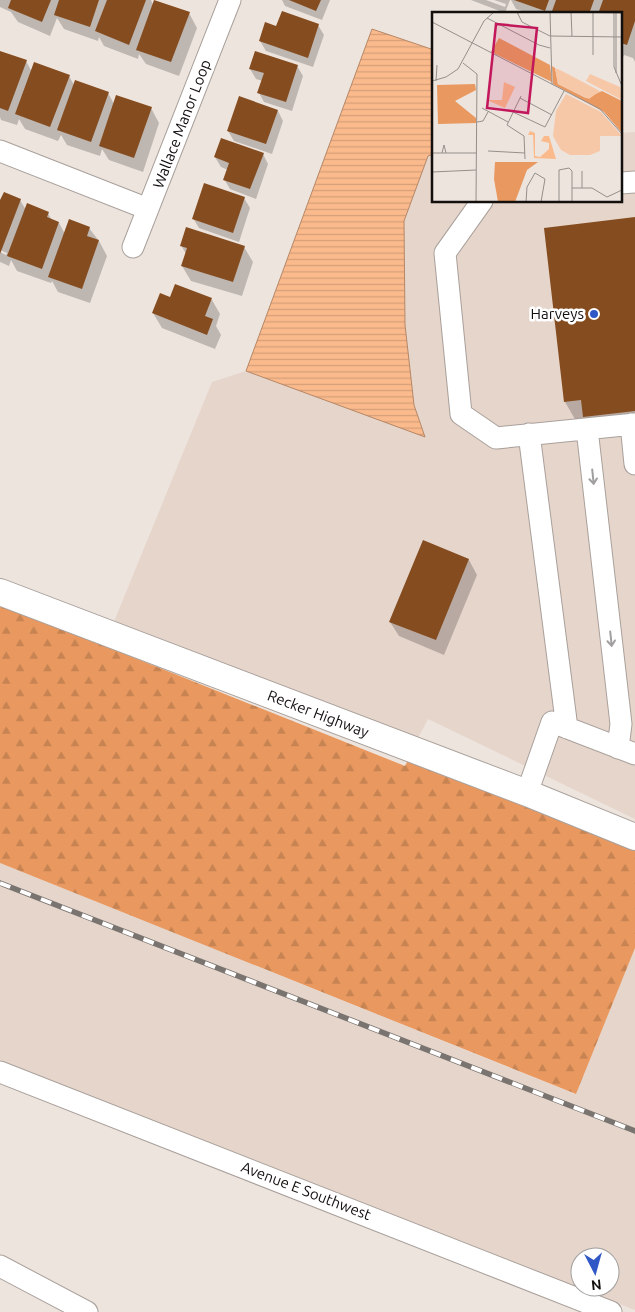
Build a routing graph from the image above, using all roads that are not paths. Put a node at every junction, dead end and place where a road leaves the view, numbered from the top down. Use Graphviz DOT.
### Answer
graph roads {
  1 [pos="230,0"];
  2 [pos="0,151"];
  3 [pos="635,182"];
  4 [pos="622,183"];
  5 [pos="481,202"];
  6 [pos="148,208"];
  7 [pos="133,247"];
  8 [pos="633,424"];
  9 [pos="588,429"];
  10 [pos="528,434"];
  11 [pos="635,464"];
  12 [pos="0,592"];
  13 [pos="567,728"];
  14 [pos="627,751"];
  15 [pos="527,793"];
  16 [pos="635,837"];
  17 [pos="0,1072"];
  18 [pos="0,1266"];
  19 [pos="87,1312"];
  20 [pos="611,1312"];
  1 -- 6 [label="street, Wallace Manor Loop"];
  2 -- 6 [label="street"];
  3 -- 4 [label="street"];
  5 -- 10 [label="street"];
  6 -- 7 [label="street, Wallace Manor Loop"];
  8 -- 9 [label="street"];
  8 -- 11 [label="street"];
  9 -- 10 [label="street"];
  9 -- 14 [label="street, one-way"];
  10 -- 13 [label="street"];
  12 -- 15 [label="main road, Recker Highway"];
  13 -- 14 [label="street"];
  13 -- 15 [label="street"];
  15 -- 16 [label="main road, Recker Highway"];
  17 -- 20 [label="street, Avenue E Southwest"];
  18 -- 19 [label="street"];
}
